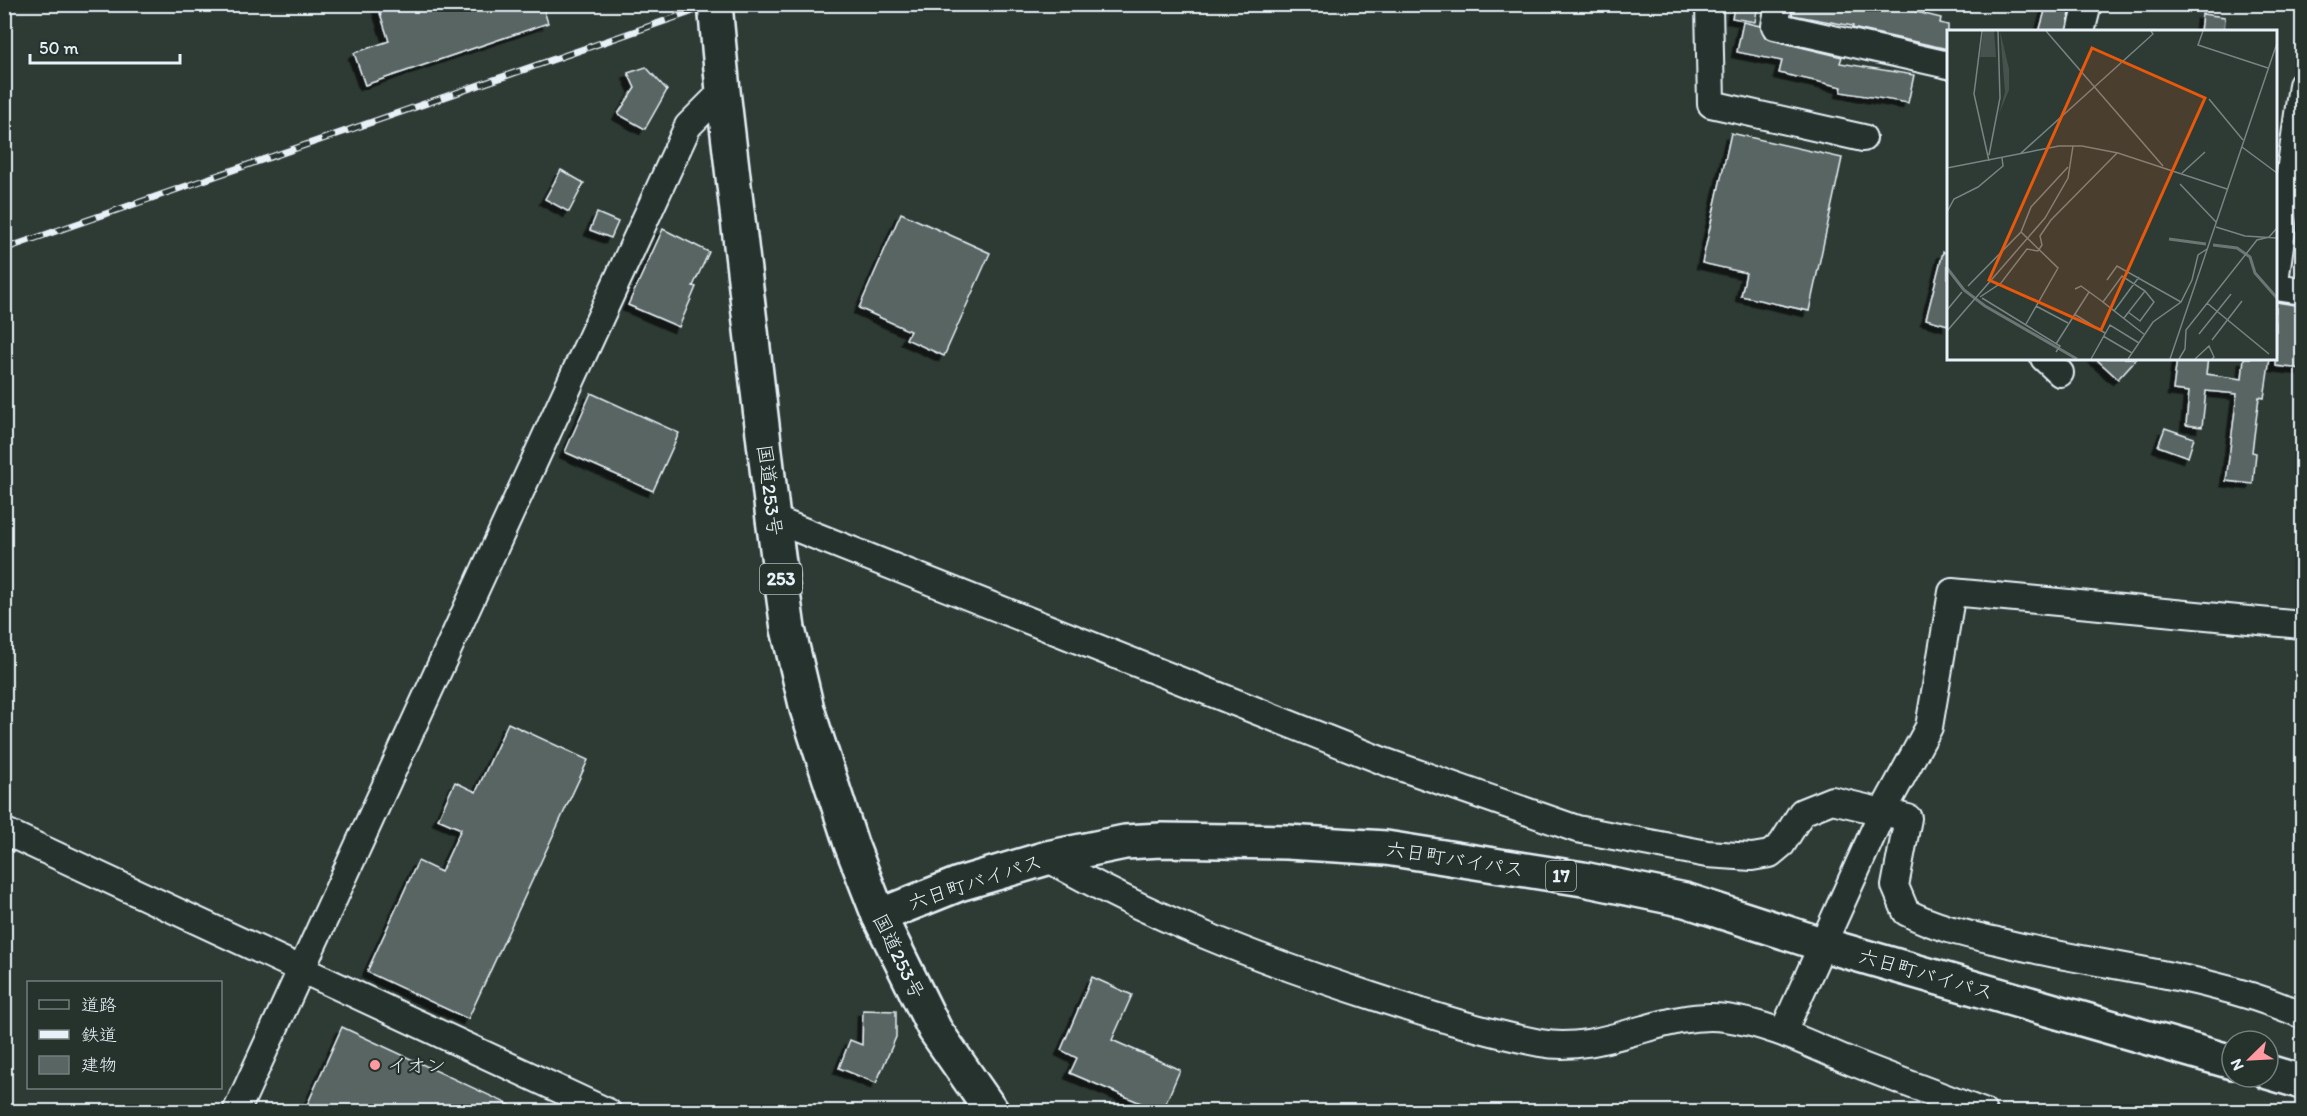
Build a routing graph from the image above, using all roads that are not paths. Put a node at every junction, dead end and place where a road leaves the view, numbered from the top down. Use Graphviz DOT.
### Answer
graph roads {
  1 [pos="716,4"];
  2 [pos="1709,4"];
  3 [pos="1779,4"];
  4 [pos="2088,4"];
  5 [pos="2082,30"];
  6 [pos="1947,65"];
  7 [pos="2302,85"];
  8 [pos="723,92"];
  9 [pos="1863,138"];
  10 [pos="2277,267"];
  11 [pos="2277,287"];
  12 [pos="2302,291"];
  13 [pos="773,519"];
  14 [pos="2302,625"];
  15 [pos="1882,813"];
  16 [pos="4,831"];
  17 [pos="1047,858"];
  18 [pos="879,916"];
  19 [pos="1824,945"];
  20 [pos="302,970"];
  21 [pos="2302,1015"];
  22 [pos="1783,1032"];
  23 [pos="2220,1059"];
  24 [pos="2280,1076"];
  25 [pos="2302,1082"];
  26 [pos="236,1112"];
  27 [pos="608,1112"];
  28 [pos="992,1112"];
  29 [pos="1983,1112"];
  1 -- 8 [label="highway, 国道253号 / 253"];
  2 -- 9 [label="street"];
  3 -- 6 [label="street"];
  4 -- 5 [label="street"];
  7 -- 10 [label="street"];
  8 -- 13 [label="highway, 国道253号 / 253"];
  8 -- 20 [label="street"];
  11 -- 12 [label="street"];
  13 -- 15 [label="street"];
  13 -- 18 [label="highway, 国道253号 / 253"];
  14 -- 15 [label="street"];
  15 -- 19 [label="street"];
  15 -- 21 [label="street"];
  16 -- 20 [label="street"];
  17 -- 18 [label="highway, 六日町バイパス / 17"];
  17 -- 19 [label="highway, 六日町バイパス / 17"];
  17 -- 22 [label="street"];
  18 -- 28 [label="highway, 国道253号 / 253"];
  19 -- 22 [label="street"];
  19 -- 23 [label="highway, 六日町バイパス / 17"];
  20 -- 26 [label="street"];
  20 -- 27 [label="street"];
  22 -- 29 [label="street"];
  24 -- 25 [label="highway"];
}
